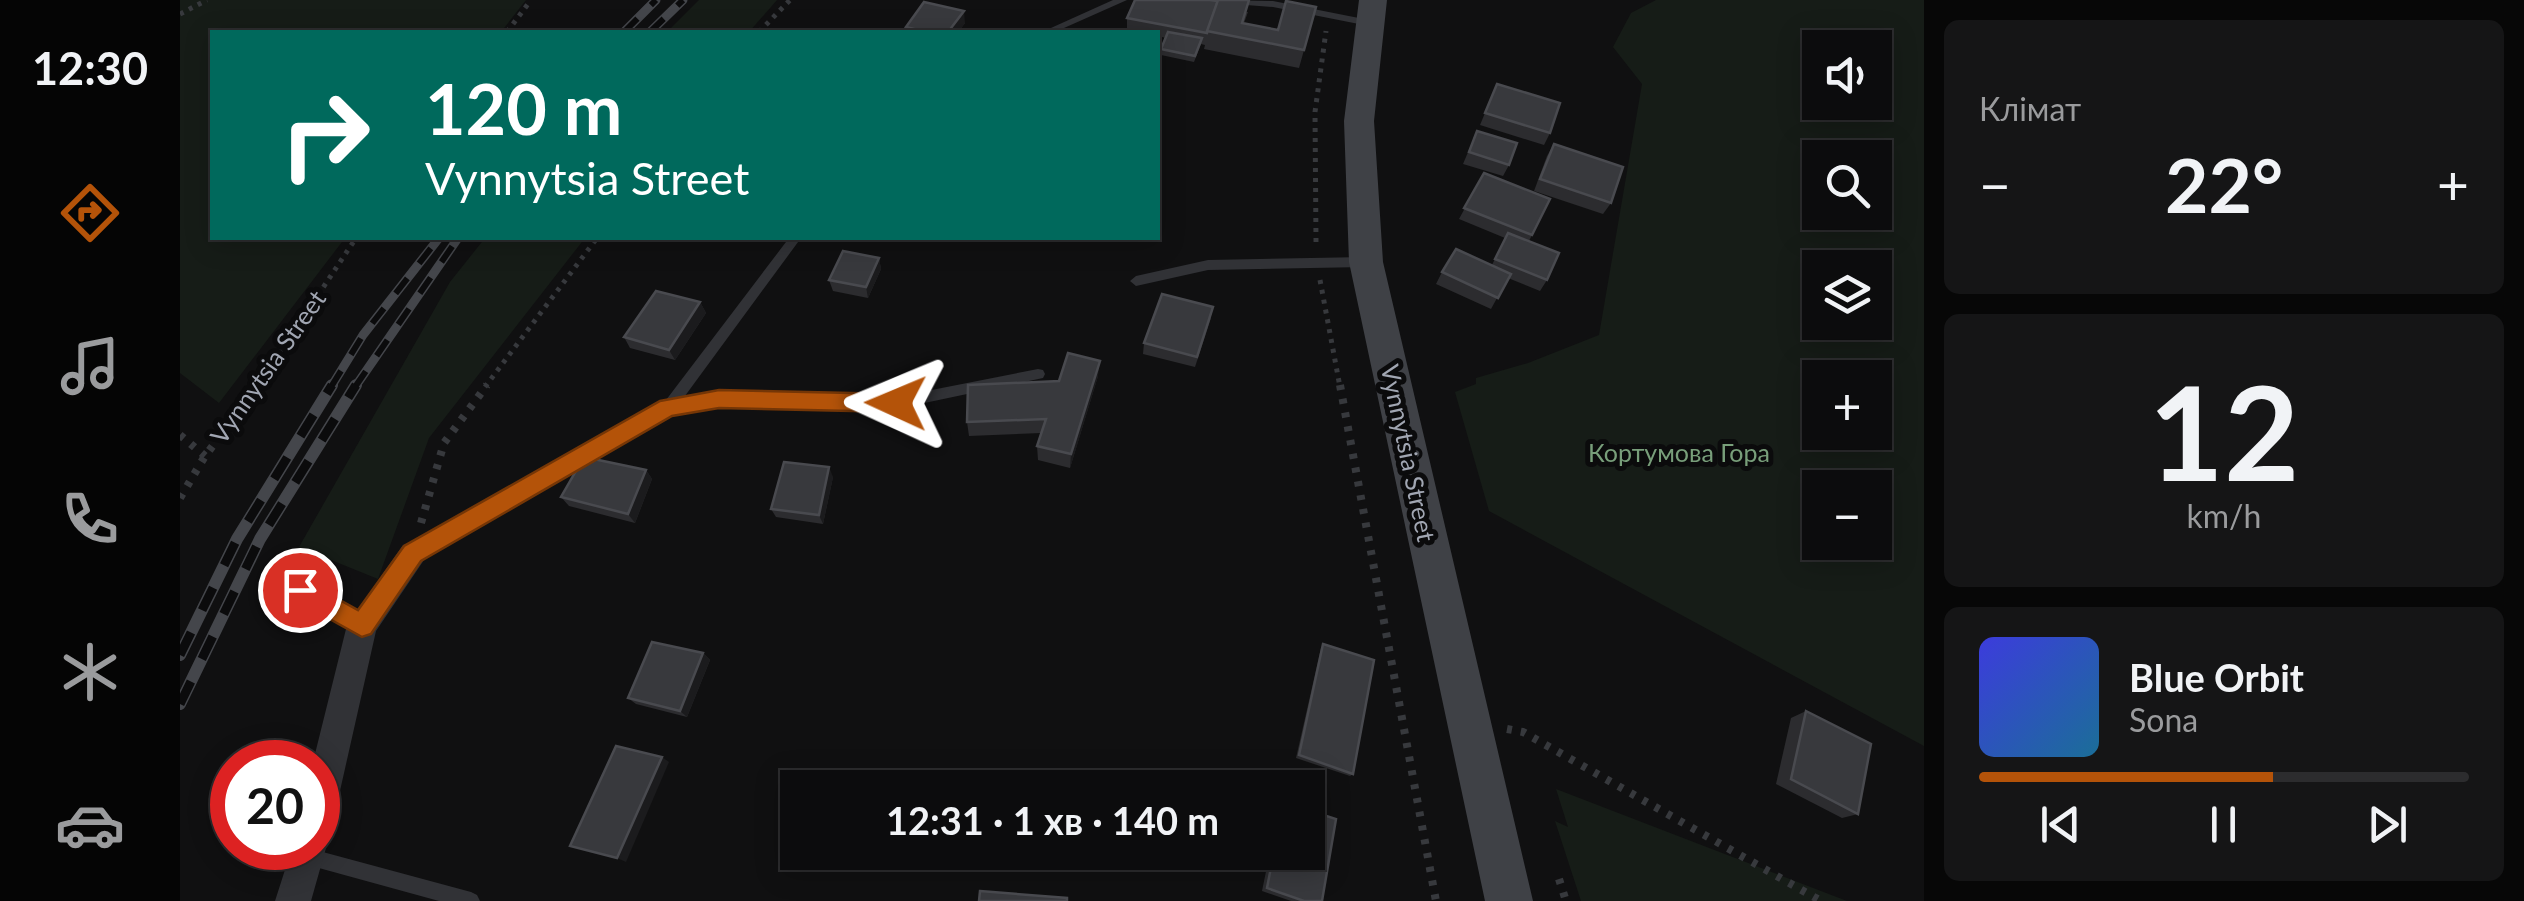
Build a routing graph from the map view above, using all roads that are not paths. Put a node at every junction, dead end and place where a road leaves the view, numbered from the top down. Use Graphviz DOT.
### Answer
graph roads {
  1 [pos="1122,0"];
  2 [pos="1220,0"];
  3 [pos="1273,2"];
  4 [pos="1371,11"];
  5 [pos="1052,30"];
  6 [pos="794,240"];
  7 [pos="1366,262"];
  8 [pos="1136,281"];
  9 [pos="1038,374"];
  10 [pos="668,408"];
  11 [pos="413,554"];
  12 [pos="300,590"];
  13 [pos="362,625"];
  14 [pos="335,740"];
  15 [pos="340,862"];
  16 [pos="302,870"];
  17 [pos="293,901"];
  18 [pos="471,901"];
  19 [pos="1509,901"];
  1 -- 5 [label="lane"];
  2 -- 3 [label="lane"];
  3 -- 4 [label="lane"];
  4 -- 7 [label="main road, Vynnytsia Street"];
  6 -- 10 [label="lane"];
  7 -- 8 [label="lane"];
  7 -- 19 [label="main road, Vynnytsia Street"];
  9 -- 10 [label="lane"];
  10 -- 11 [label="lane"];
  11 -- 13 [label="street"];
  12 -- 13 [label="lane"];
  13 -- 14 [label="street"];
  15 -- 18 [label="lane"];
  16 -- 17 [label="street"];
}
